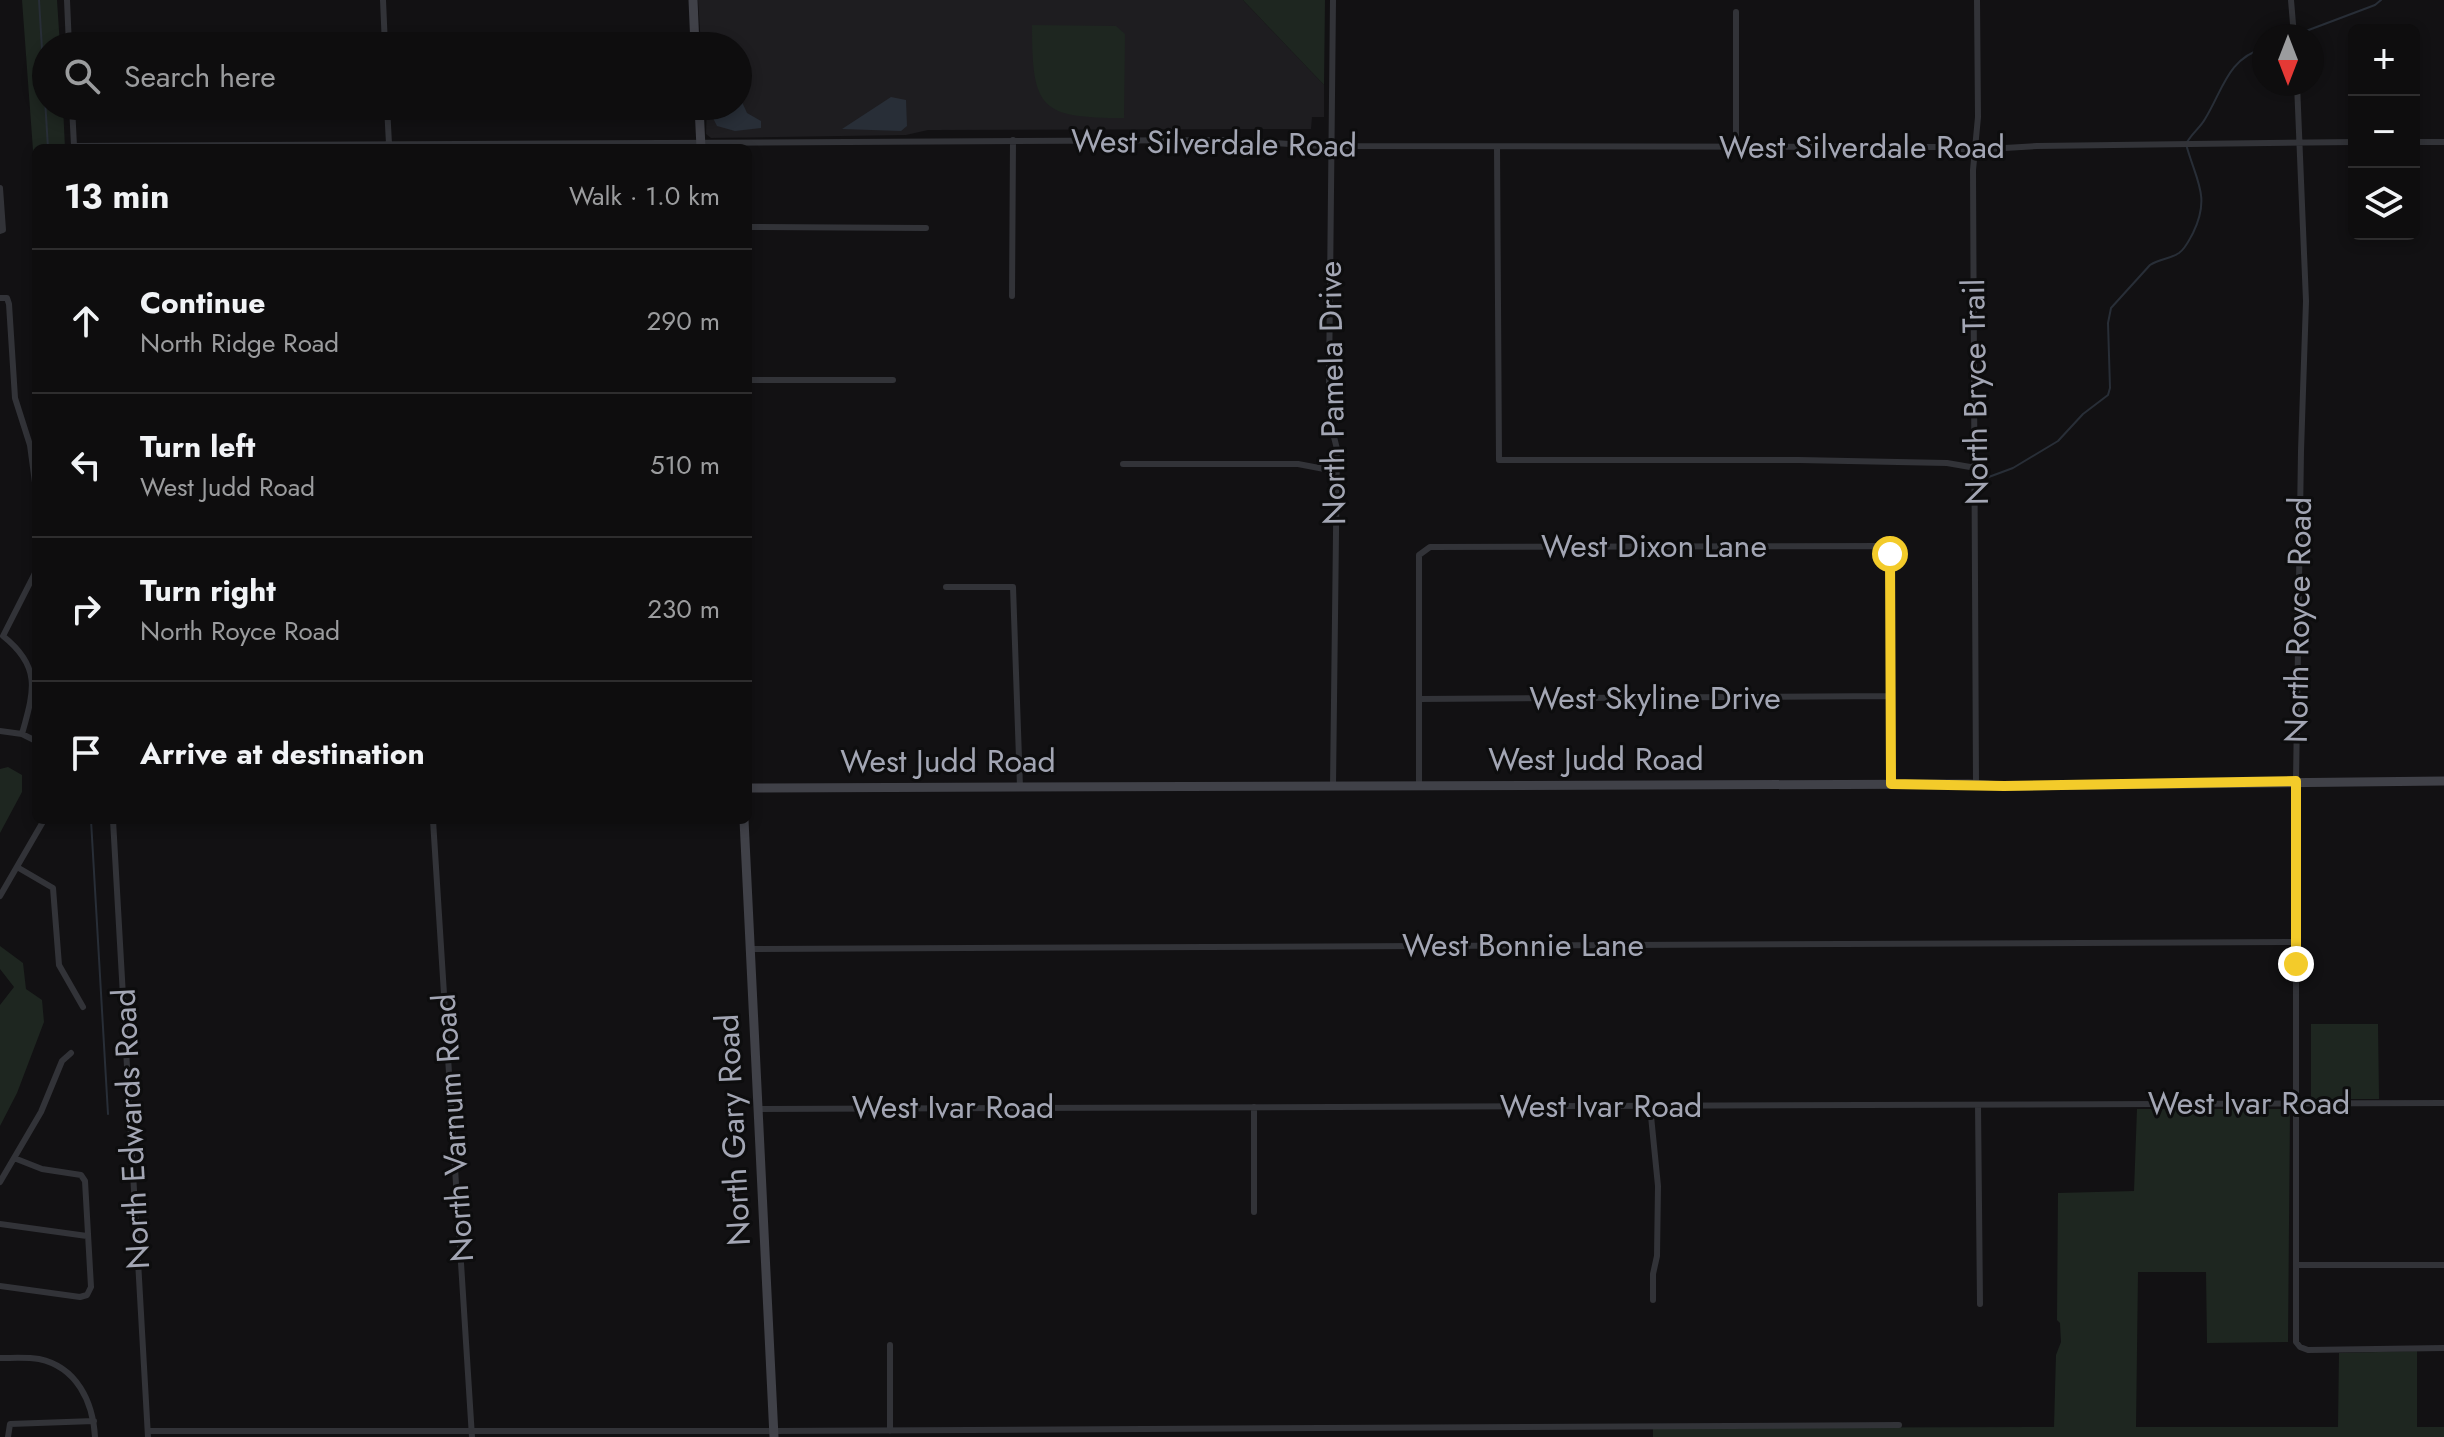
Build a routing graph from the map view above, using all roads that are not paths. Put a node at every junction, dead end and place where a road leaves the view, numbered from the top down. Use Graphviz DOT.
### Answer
graph roads {
  1 [pos="67,0"];
  2 [pos="383,0"];
  3 [pos="693,0"];
  4 [pos="1333,0"];
  5 [pos="1977,0"];
  6 [pos="2291,0"];
  7 [pos="1736,12"];
  8 [pos="2293,24"];
  9 [pos="68,32"];
  10 [pos="384,32"];
  11 [pos="694,32"];
  12 [pos="2298,96"];
  13 [pos="73,120"];
  14 [pos="388,120"];
  15 [pos="700,120"];
  16 [pos="1013,140"];
  17 [pos="2301,142"];
  18 [pos="2348,142"];
  19 [pos="2420,142"];
  20 [pos="2444,142"];
  21 [pos="74,144"];
  22 [pos="389,144"];
  23 [pos="701,144"];
  24 [pos="752,144"];
  25 [pos="1330,146"];
  26 [pos="1497,147"];
  27 [pos="1736,148"];
  28 [pos="1975,150"];
  29 [pos="0,188"];
  30 [pos="752,227"];
  31 [pos="926,228"];
  32 [pos="2,230"];
  33 [pos="1012,296"];
  34 [pos="4,298"];
  35 [pos="752,380"];
  36 [pos="893,380"];
  37 [pos="32,460"];
  38 [pos="1123,464"];
  39 [pos="1976,468"];
  40 [pos="1335,471"];
  41 [pos="32,579"];
  42 [pos="946,587"];
  43 [pos="32,675"];
  44 [pos="32,691"];
  45 [pos="1891,696"];
  46 [pos="1419,699"];
  47 [pos="0,731"];
  48 [pos="22,734"];
  49 [pos="32,739"];
  50 [pos="2296,781"];
  51 [pos="2444,781"];
  52 [pos="1891,784"];
  53 [pos="1976,784"];
  54 [pos="1419,785"];
  55 [pos="1333,786"];
  56 [pos="1020,787"];
  57 [pos="752,788"];
  58 [pos="42,824"];
  59 [pos="113,824"];
  60 [pos="433,824"];
  61 [pos="744,824"];
  62 [pos="17,867"];
  63 [pos="0,896"];
  64 [pos="2296,942"];
  65 [pos="751,949"];
  66 [pos="83,1007"];
  67 [pos="71,1053"];
  68 [pos="2295,1103"];
  69 [pos="2444,1103"];
  70 [pos="1978,1105"];
  71 [pos="1650,1106"];
  72 [pos="1254,1107"];
  73 [pos="759,1109"];
  74 [pos="14,1158"];
  75 [pos="0,1182"];
  76 [pos="1254,1212"];
  77 [pos="0,1224"];
  78 [pos="87,1236"];
  79 [pos="2296,1265"];
  80 [pos="2444,1265"];
  81 [pos="0,1286"];
  82 [pos="1653,1300"];
  83 [pos="1980,1304"];
  84 [pos="890,1345"];
  85 [pos="2444,1348"];
  86 [pos="0,1358"];
  87 [pos="94,1421"];
  88 [pos="1899,1425"];
  89 [pos="890,1431"];
  90 [pos="148,1434"];
  91 [pos="472,1434"];
  92 [pos="774,1434"];
  93 [pos="8,1437"];
  94 [pos="95,1437"];
  1 -- 9 [label="street"];
  2 -- 10 [label="street"];
  3 -- 11 [label="street"];
  4 -- 25 [label="street, North Pamela Drive"];
  5 -- 28 [label="street, North Bryce Trail"];
  6 -- 8 [label="street"];
  7 -- 27 [label="street"];
  12 -- 17 [label="street, North Royce Road"];
  13 -- 21 [label="street"];
  14 -- 22 [label="street"];
  15 -- 23 [label="street"];
  16 -- 24 [label="street, West Silverdale Road"];
  16 -- 25 [label="street, West Silverdale Road"];
  16 -- 33 [label="street"];
  17 -- 18 [label="street, West Silverdale Road"];
  17 -- 28 [label="street, West Silverdale Road"];
  17 -- 50 [label="street, North Royce Road"];
  19 -- 20 [label="street"];
  25 -- 26 [label="street, West Silverdale Road"];
  25 -- 40 [label="street, North Pamela Drive"];
  26 -- 27 [label="street, West Silverdale Road"];
  26 -- 39 [label="street"];
  27 -- 28 [label="street, West Silverdale Road"];
  28 -- 39 [label="street, North Bryce Trail"];
  29 -- 32 [label="street"];
  30 -- 31 [label="street"];
  34 -- 37 [label="street"];
  35 -- 36 [label="street"];
  38 -- 40 [label="street"];
  39 -- 53 [label="street, North Bryce Trail"];
  40 -- 55 [label="street, North Pamela Drive"];
  41 -- 43 [label="street"];
  42 -- 56 [label="street"];
  44 -- 48 [label="street"];
  45 -- 46 [label="street, West Skyline Drive"];
  45 -- 46 [label="street, West Dixon Lane"];
  45 -- 52 [label="street"];
  46 -- 54 [label="street"];
  47 -- 48 [label="street"];
  48 -- 49 [label="street"];
  50 -- 51 [label="street, West Judd Road"];
  50 -- 53 [label="street, West Judd Road"];
  50 -- 64 [label="street, North Royce Road"];
  52 -- 53 [label="street, West Judd Road"];
  52 -- 54 [label="street, West Judd Road"];
  54 -- 55 [label="street, West Judd Road"];
  55 -- 56 [label="street, West Judd Road"];
  56 -- 57 [label="street, West Judd Road"];
  58 -- 62 [label="street"];
  59 -- 90 [label="street, North Edwards Road"];
  60 -- 91 [label="street, North Varnum Road"];
  61 -- 65 [label="street, North Gary Road"];
  62 -- 63 [label="street"];
  62 -- 66 [label="street"];
  64 -- 65 [label="street, West Bonnie Lane"];
  64 -- 68 [label="street, North Royce Road"];
  65 -- 73 [label="street, North Gary Road"];
  67 -- 74 [label="street"];
  68 -- 69 [label="street, West Ivar Road"];
  68 -- 70 [label="street, West Ivar Road"];
  68 -- 79 [label="street, North Royce Road"];
  70 -- 71 [label="street, West Ivar Road"];
  70 -- 83 [label="street"];
  71 -- 72 [label="street, West Ivar Road"];
  71 -- 82 [label="street"];
  72 -- 73 [label="street, West Ivar Road"];
  72 -- 76 [label="street"];
  73 -- 92 [label="street, North Gary Road"];
  74 -- 75 [label="street"];
  74 -- 78 [label="street"];
  77 -- 78 [label="street"];
  78 -- 81 [label="street"];
  79 -- 80 [label="street"];
  79 -- 85 [label="street, North Royce Road"];
  84 -- 89 [label="street"];
  86 -- 87 [label="street"];
  87 -- 93 [label="street"];
  87 -- 94 [label="street"];
  88 -- 89 [label="street"];
  89 -- 92 [label="street"];
  90 -- 91 [label="street"];
  91 -- 92 [label="street"];
}
